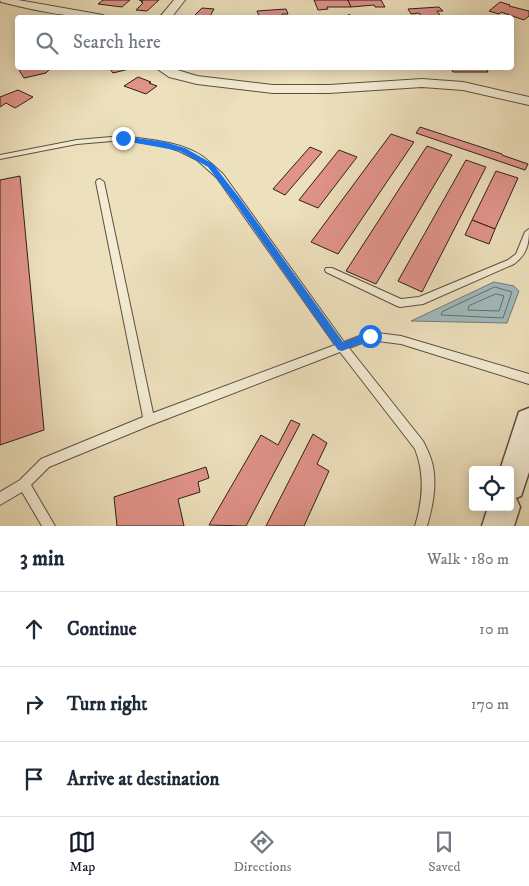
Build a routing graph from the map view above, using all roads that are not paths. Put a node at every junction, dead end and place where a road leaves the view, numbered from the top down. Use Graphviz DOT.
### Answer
graph roads {
  1 [pos="5,0"];
  2 [pos="180,0"];
  3 [pos="84,15"];
  4 [pos="167,15"];
  5 [pos="166,70"];
  6 [pos="529,101"];
  7 [pos="0,157"];
  8 [pos="100,182"];
  9 [pos="529,232"];
  10 [pos="329,270"];
  11 [pos="342,347"];
  12 [pos="529,379"];
  13 [pos="149,420"];
  14 [pos="529,422"];
  15 [pos="514,472"];
  16 [pos="24,484"];
  17 [pos="0,499"];
  18 [pos="503,511"];
  19 [pos="49,526"];
  20 [pos="421,526"];
  21 [pos="498,526"];
  1 -- 3 [label="street"];
  2 -- 4 [label="street"];
  5 -- 6 [label="street"];
  7 -- 11 [label="lane"];
  8 -- 13 [label="lane"];
  9 -- 10 [label="lane"];
  11 -- 12 [label="lane"];
  11 -- 13 [label="lane"];
  11 -- 20 [label="lane"];
  13 -- 16 [label="lane"];
  14 -- 15 [label="street"];
  16 -- 17 [label="lane"];
  16 -- 19 [label="lane"];
  18 -- 21 [label="street"];
}
